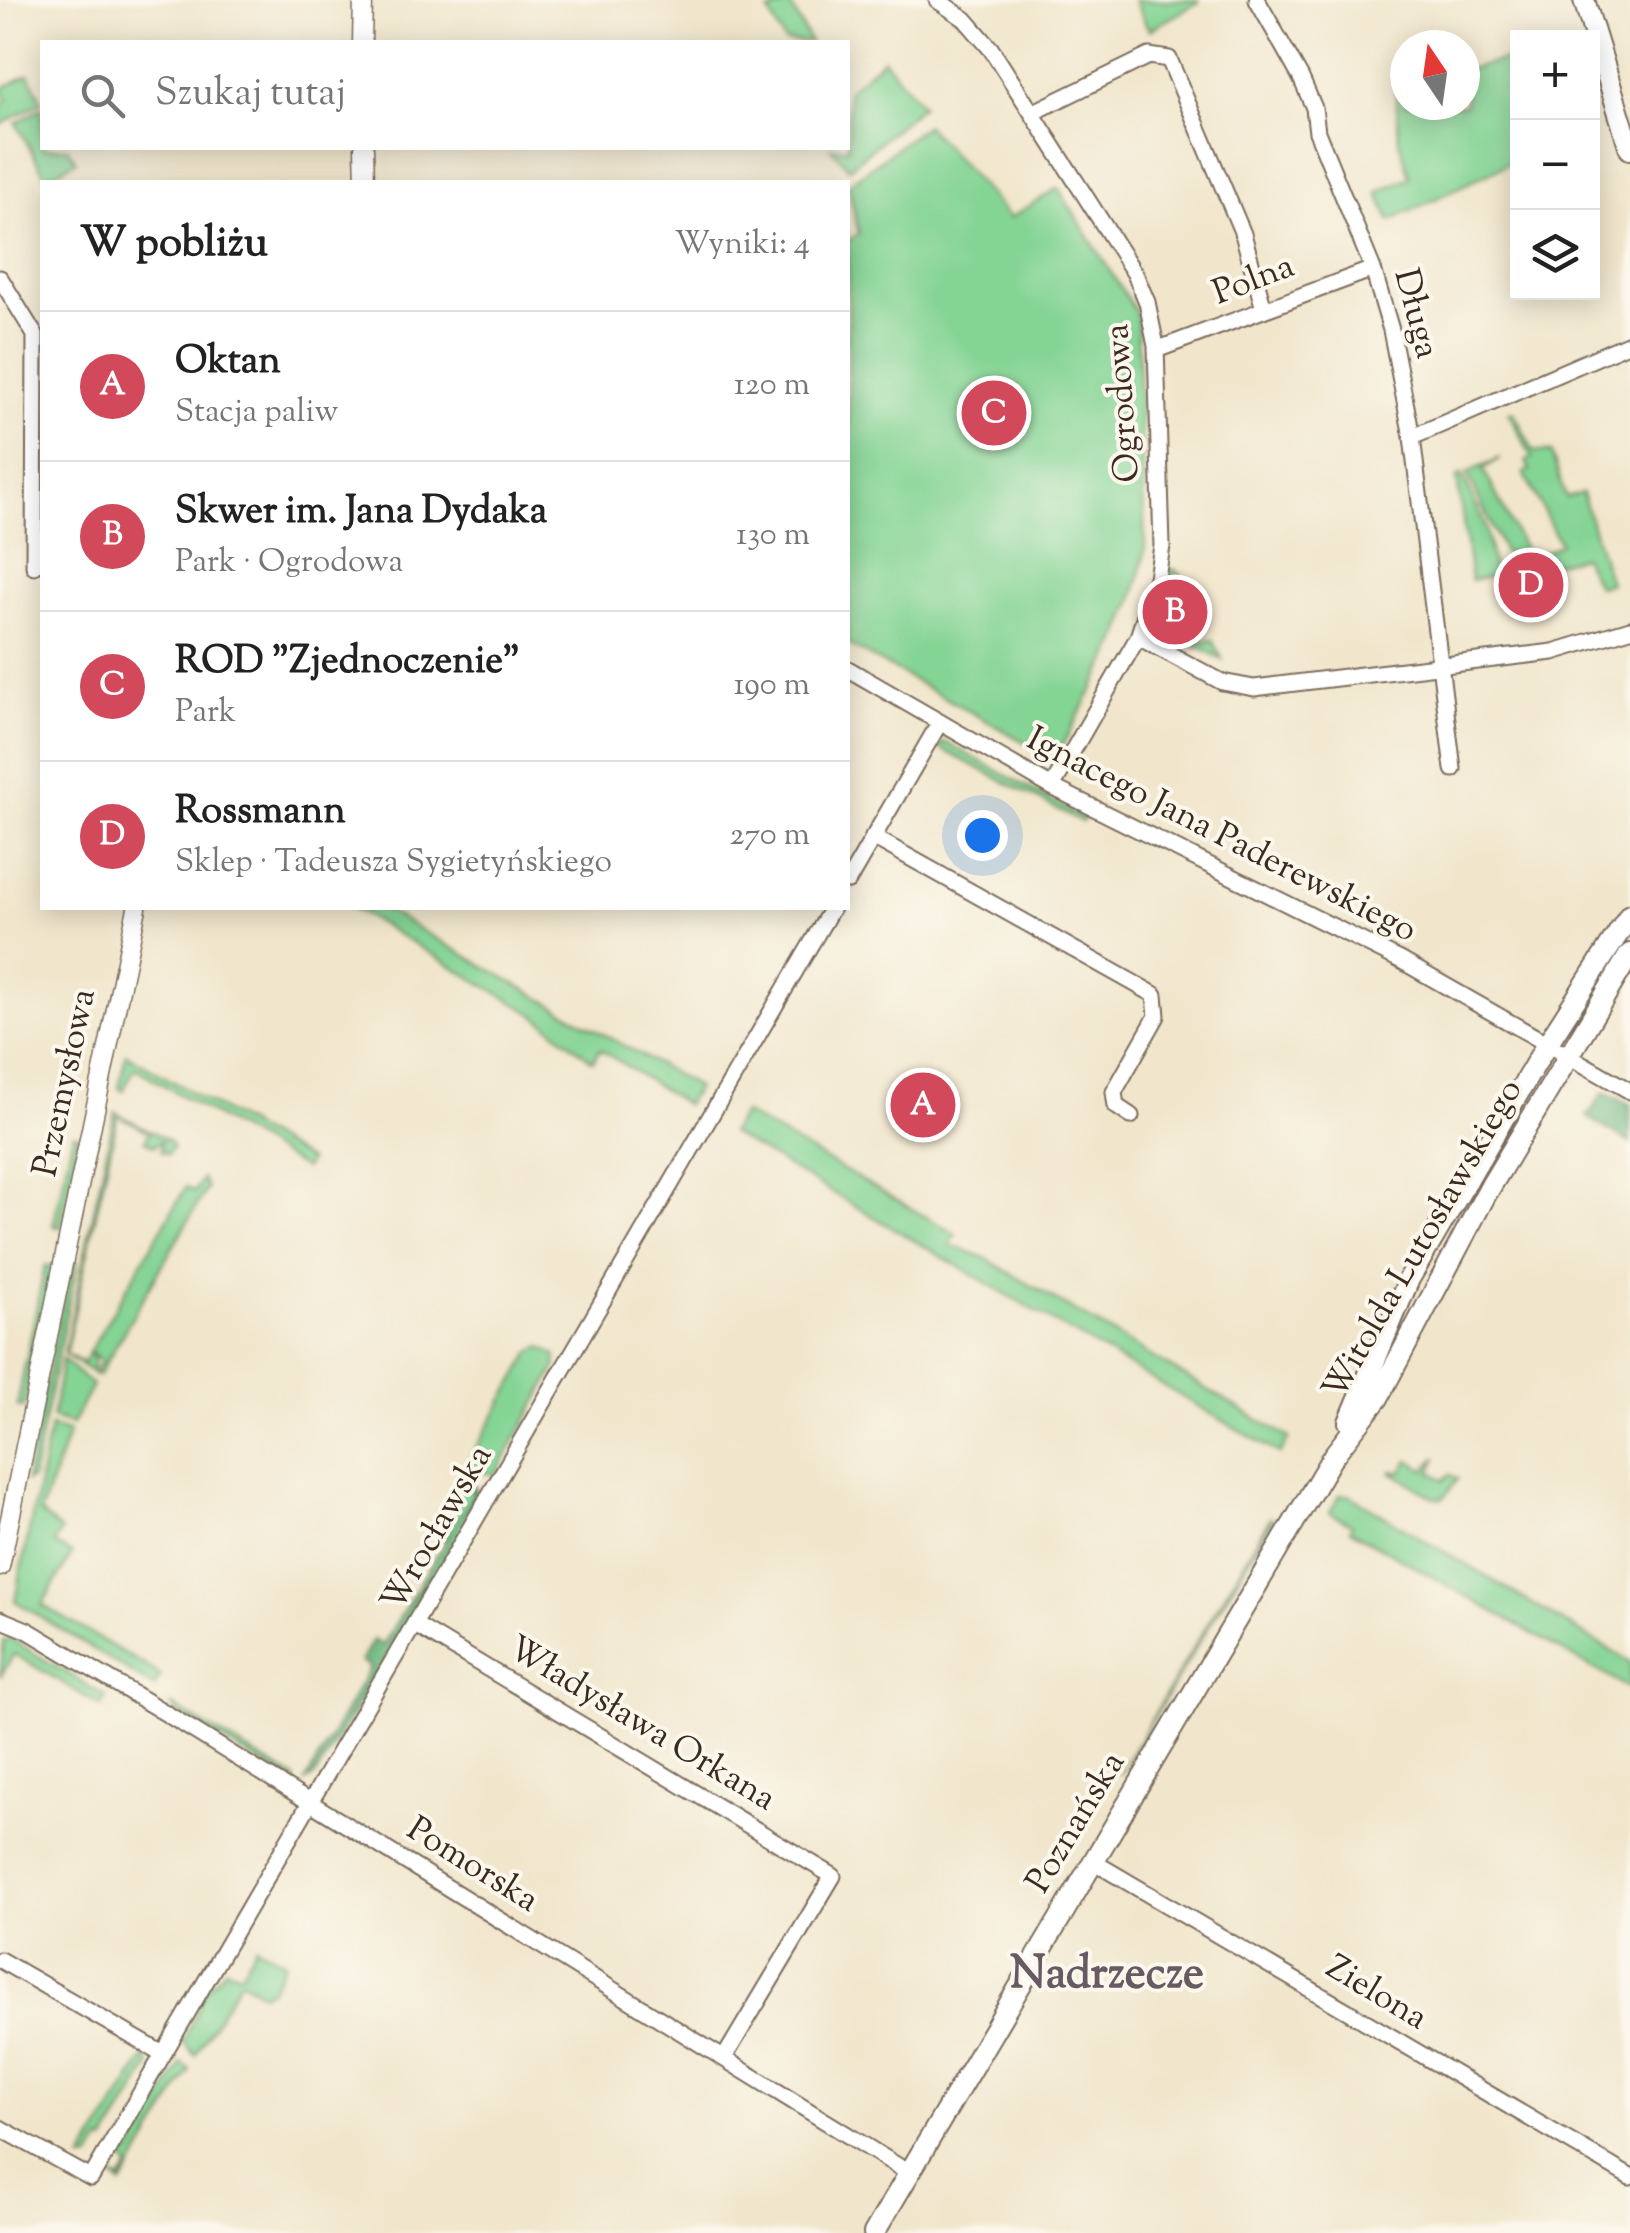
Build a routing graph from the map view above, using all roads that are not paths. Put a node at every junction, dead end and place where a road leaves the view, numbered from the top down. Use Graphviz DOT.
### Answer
graph roads {
  1 [pos="363,0"];
  2 [pos="937,0"];
  3 [pos="1257,0"];
  4 [pos="1584,0"];
  5 [pos="362,40"];
  6 [pos="1032,113"];
  7 [pos="1630,149"];
  8 [pos="364,150"];
  9 [pos="365,180"];
  10 [pos="1372,269"];
  11 [pos="0,278"];
  12 [pos="1264,310"];
  13 [pos="39,337"];
  14 [pos="1630,343"];
  15 [pos="1156,350"];
  16 [pos="1412,438"];
  17 [pos="34,566"];
  18 [pos="1630,629"];
  19 [pos="1138,637"];
  20 [pos="1440,666"];
  21 [pos="850,671"];
  22 [pos="940,722"];
  23 [pos="1453,769"];
  24 [pos="1052,786"];
  25 [pos="873,837"];
  26 [pos="850,877"];
  27 [pos="137,910"];
  28 [pos="831,910"];
  29 [pos="1630,915"];
  30 [pos="1630,954"];
  31 [pos="1547,1044"];
  32 [pos="1568,1056"];
  33 [pos="1630,1091"];
  34 [pos="1131,1116"];
  35 [pos="1338,1447"];
  36 [pos="0,1567"];
  37 [pos="0,1619"];
  38 [pos="417,1626"];
  39 [pos="312,1804"];
  40 [pos="1092,1860"];
  41 [pos="0,1960"];
  42 [pos="163,2054"];
  43 [pos="724,2058"];
  44 [pos="0,2128"];
  45 [pos="908,2173"];
  46 [pos="1630,2177"];
  47 [pos="874,2233"];
  1 -- 5 [label="street"];
  2 -- 6 [label="street, Ogrodowa"];
  3 -- 10 [label="street, Długa"];
  4 -- 7 [label="main road"];
  6 -- 12 [label="street"];
  6 -- 15 [label="street, Ogrodowa"];
  8 -- 9 [label="street"];
  10 -- 12 [label="street, Polna"];
  10 -- 16 [label="street, Długa"];
  11 -- 13 [label="street"];
  12 -- 15 [label="street, Polna"];
  13 -- 17 [label="street"];
  14 -- 16 [label="street"];
  15 -- 19 [label="street, Ogrodowa"];
  16 -- 20 [label="street, Długa"];
  18 -- 20 [label="street"];
  19 -- 20 [label="street"];
  19 -- 24 [label="street, Ogrodowa"];
  20 -- 23 [label="street, Długa"];
  21 -- 22 [label="street, Ignacego Jana Paderewskiego"];
  22 -- 24 [label="street, Ignacego Jana Paderewskiego"];
  22 -- 25 [label="street"];
  24 -- 31 [label="street, Ignacego Jana Paderewskiego"];
  25 -- 26 [label="street"];
  25 -- 34 [label="street"];
  27 -- 36 [label="street, Przemysłowa"];
  28 -- 38 [label="street, Wrocławska"];
  29 -- 31 [label="main road, Witolda Lutosławskiego"];
  30 -- 32 [label="main road, Witolda Lutosławskiego"];
  31 -- 32 [label="street, Ignacego Jana Paderewskiego"];
  31 -- 35 [label="main road, Witolda Lutosławskiego"];
  32 -- 33 [label="street, Ignacego Jana Paderewskiego"];
  32 -- 35 [label="main road, Witolda Lutosławskiego"];
  35 -- 40 [label="main road, Poznańska"];
  37 -- 39 [label="street, Pomorska"];
  38 -- 39 [label="street, Wrocławska"];
  38 -- 43 [label="street, Władysława Orkana"];
  39 -- 42 [label="street, Wrocławska"];
  39 -- 43 [label="street, Pomorska"];
  40 -- 45 [label="main road, Poznańska"];
  40 -- 46 [label="street, Zielona"];
  41 -- 42 [label="street"];
  42 -- 44 [label="street, Wrocławska"];
  43 -- 45 [label="street, Pomorska"];
  45 -- 47 [label="main road, Poznańska"];
}
